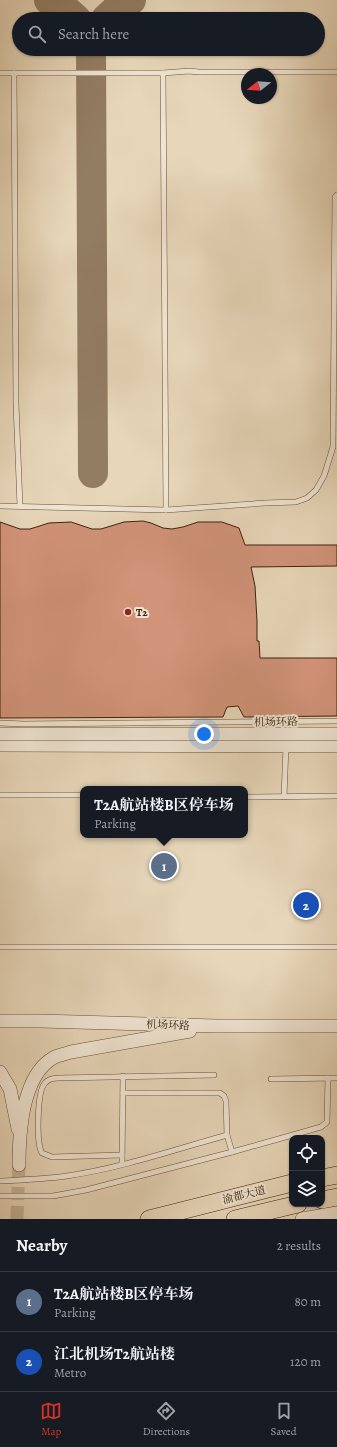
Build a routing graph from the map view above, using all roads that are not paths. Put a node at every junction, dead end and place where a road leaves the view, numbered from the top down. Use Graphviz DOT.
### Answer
graph roads {
  1 [pos="337,72"];
  2 [pos="0,73"];
  3 [pos="14,73"];
  4 [pos="163,73"];
  5 [pos="337,196"];
  6 [pos="0,506"];
  7 [pos="20,506"];
  8 [pos="166,510"];
  9 [pos="337,722"];
  10 [pos="0,723"];
  11 [pos="0,734"];
  12 [pos="337,734"];
  13 [pos="0,746"];
  14 [pos="286,746"];
  15 [pos="337,746"];
  16 [pos="0,795"];
  17 [pos="80,795"];
  18 [pos="337,796"];
  19 [pos="248,797"];
  20 [pos="284,797"];
  21 [pos="0,947"];
  22 [pos="337,947"];
  23 [pos="2,1022"];
  24 [pos="216,1026"];
  25 [pos="337,1026"];
  26 [pos="0,1072"];
  27 [pos="214,1075"];
  28 [pos="123,1076"];
  29 [pos="328,1078"];
  30 [pos="337,1078"];
  31 [pos="271,1079"];
  32 [pos="123,1093"];
  33 [pos="227,1135"];
  34 [pos="19,1137"];
  35 [pos="232,1152"];
  36 [pos="122,1155"];
  37 [pos="122,1164"];
  38 [pos="19,1165"];
  39 [pos="337,1175"];
  40 [pos="325,1177"];
  41 [pos="0,1181"];
  42 [pos="289,1184"];
  43 [pos="0,1196"];
  44 [pos="337,1197"];
  45 [pos="325,1199"];
  46 [pos="289,1206"];
  47 [pos="337,1213"];
  48 [pos="149,1219"];
  49 [pos="235,1219"];
  50 [pos="302,1219"];
  1 -- 4 [label="lane"];
  2 -- 3 [label="lane"];
  3 -- 4 [label="lane"];
  3 -- 7 [label="lane"];
  4 -- 8 [label="lane"];
  5 -- 8 [label="lane"];
  6 -- 7 [label="lane"];
  7 -- 8 [label="lane"];
  9 -- 10 [label="lane, 机场环路"];
  11 -- 12 [label="street, 机场环路, bridge"];
  13 -- 14 [label="street"];
  14 -- 15 [label="street"];
  14 -- 20 [label="lane"];
  16 -- 17 [label="lane"];
  18 -- 20 [label="lane"];
  19 -- 20 [label="lane"];
  21 -- 22 [label="lane"];
  23 -- 24 [label="street, 机场环路"];
  24 -- 25 [label="street, 机场环路"];
  24 -- 34 [label="street"];
  26 -- 34 [label="street"];
  27 -- 28 [label="lane"];
  28 -- 32 [label="lane"];
  28 -- 36 [label="lane"];
  29 -- 30 [label="lane"];
  29 -- 31 [label="lane"];
  29 -- 35 [label="lane"];
  32 -- 33 [label="lane"];
  32 -- 36 [label="lane"];
  33 -- 35 [label="lane"];
  33 -- 37 [label="lane"];
  34 -- 38 [label="street"];
  35 -- 43 [label="lane"];
  36 -- 37 [label="lane"];
  37 -- 41 [label="lane"];
  39 -- 40 [label="highway"];
  42 -- 48 [label="highway, 渝都大道"];
  44 -- 45 [label="highway"];
  46 -- 49 [label="highway, 渝都大道"];
  47 -- 50 [label="street"];
}
